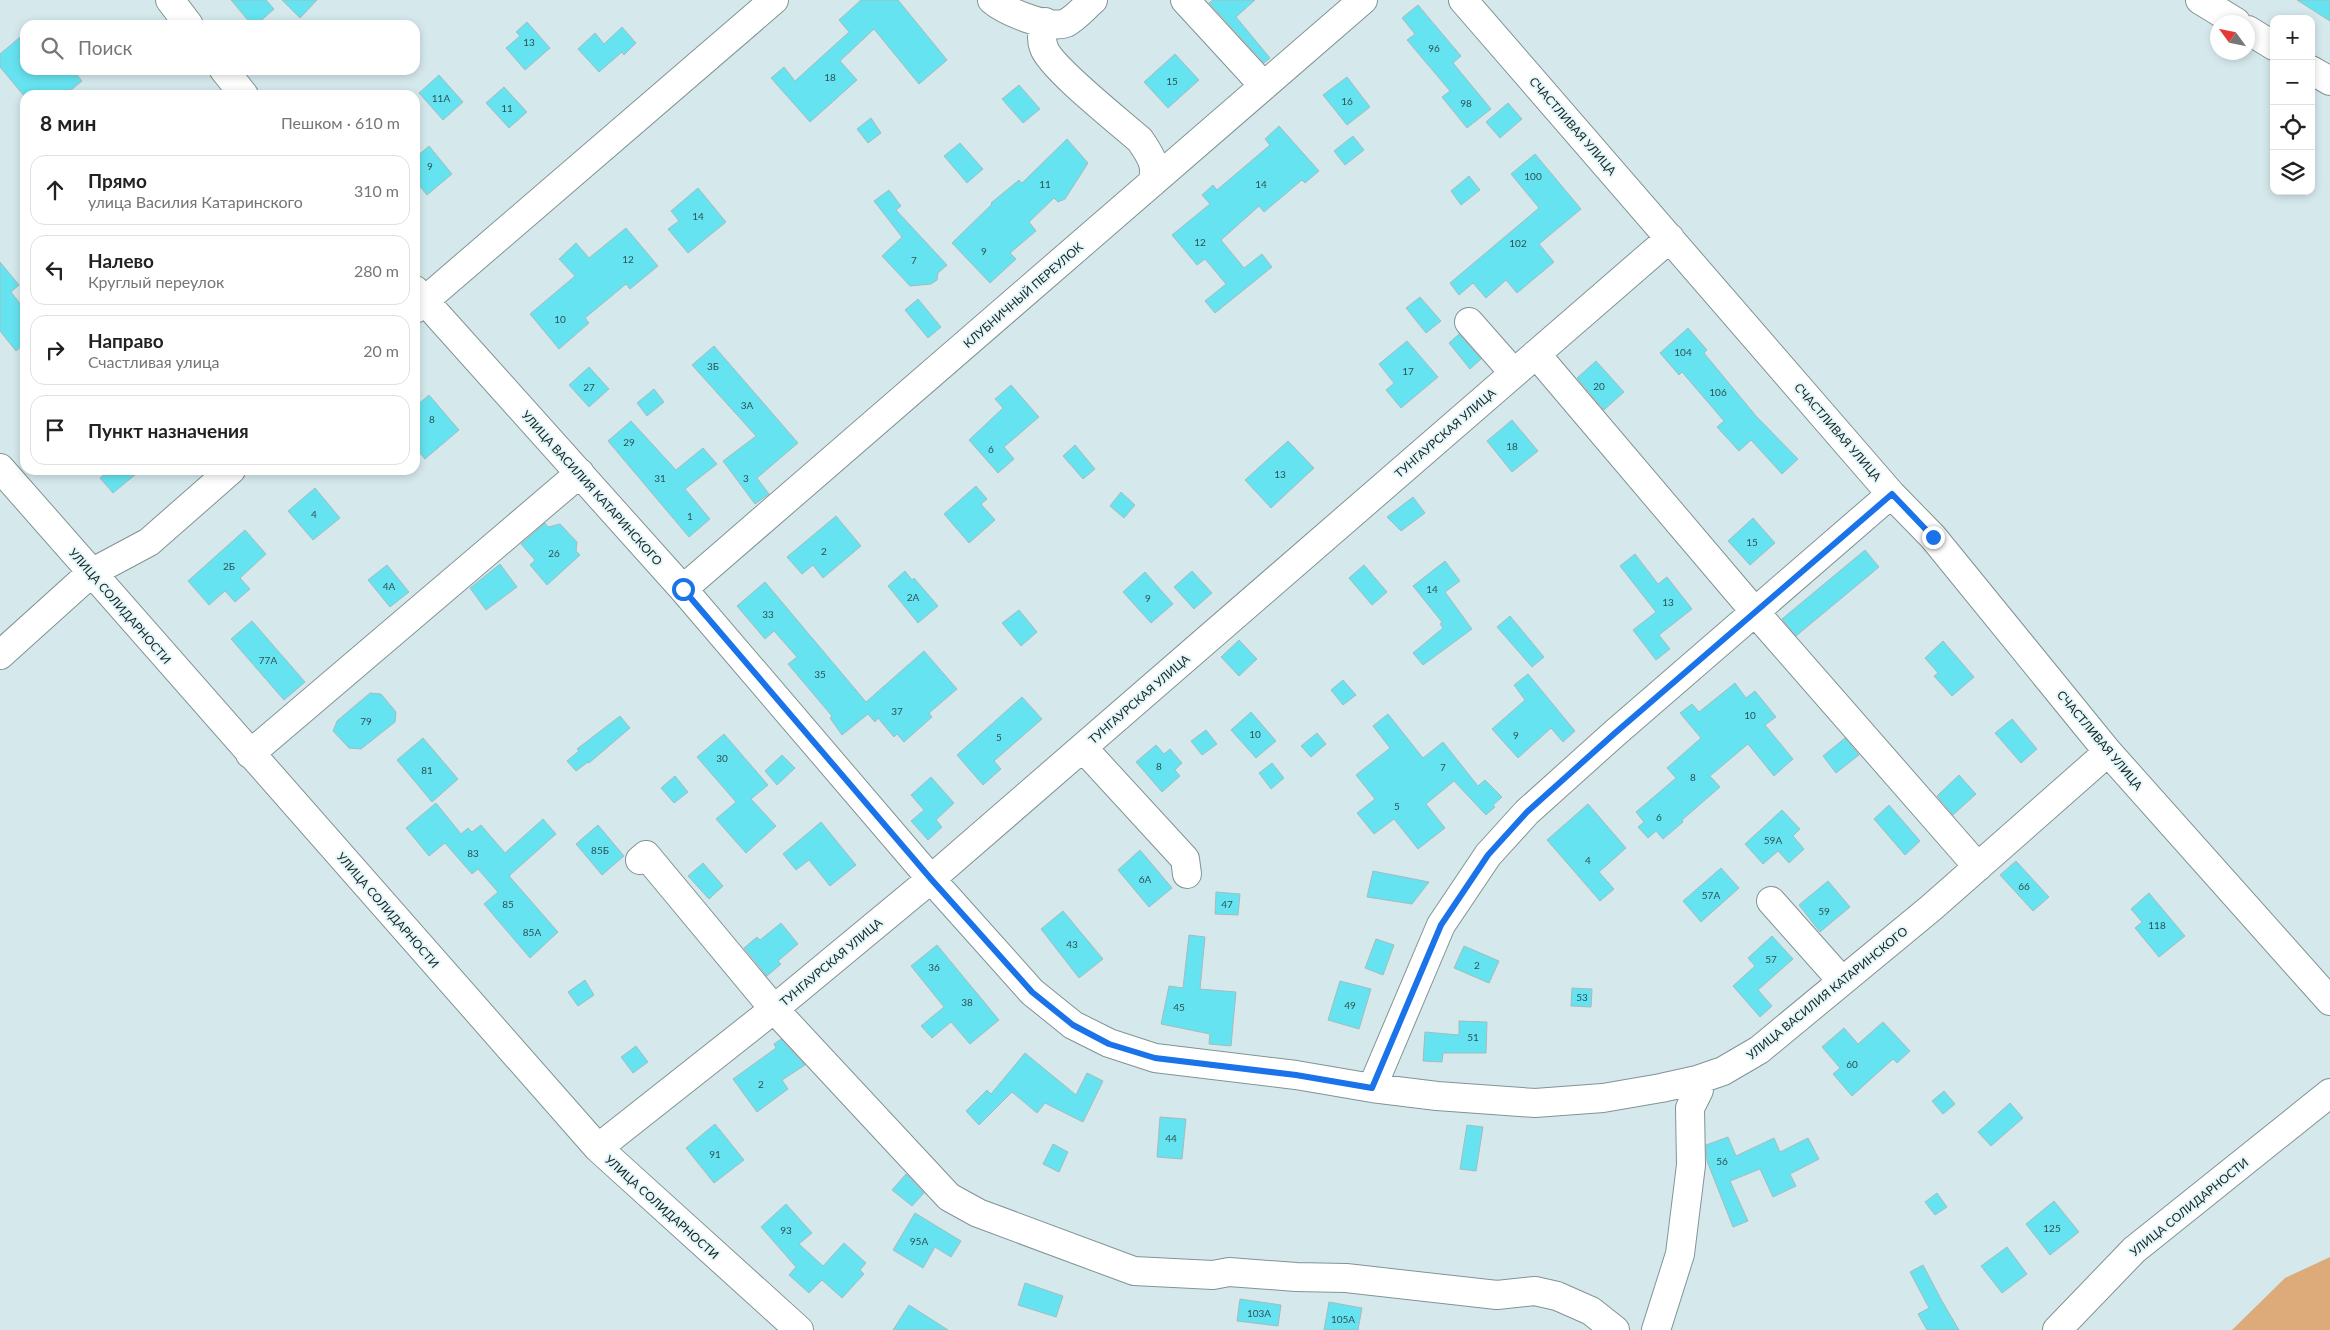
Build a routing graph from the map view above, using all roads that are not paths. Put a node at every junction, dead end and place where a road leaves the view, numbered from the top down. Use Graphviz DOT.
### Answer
graph roads {
  1 [pos="170,0"];
  2 [pos="774,0"];
  3 [pos="992,0"];
  4 [pos="1093,0"];
  5 [pos="1184,0"];
  6 [pos="1363,0"];
  7 [pos="1463,0"];
  8 [pos="2200,0"];
  9 [pos="2225,15"];
  10 [pos="185,20"];
  11 [pos="1045,22"];
  12 [pos="2255,34"];
  13 [pos="2270,44"];
  14 [pos="2315,72"];
  15 [pos="228,75"];
  16 [pos="2330,81"];
  17 [pos="1264,86"];
  18 [pos="240,90"];
  19 [pos="1152,183"];
  20 [pos="1670,238"];
  21 [pos="420,298"];
  22 [pos="420,302"];
  23 [pos="1469,322"];
  24 [pos="1536,354"];
  25 [pos="1514,373"];
  26 [pos="0,468"];
  27 [pos="580,473"];
  28 [pos="225,475"];
  29 [pos="1892,494"];
  30 [pos="91,573"];
  31 [pos="683,589"];
  32 [pos="1755,612"];
  33 [pos="0,654"];
  34 [pos="1083,748"];
  35 [pos="2108,752"];
  36 [pos="250,754"];
  37 [pos="640,860"];
  38 [pos="1978,866"];
  39 [pos="1187,874"];
  40 [pos="931,879"];
  41 [pos="1771,901"];
  42 [pos="1842,981"];
  43 [pos="2330,1001"];
  44 [pos="774,1009"];
  45 [pos="1697,1080"];
  46 [pos="1372,1088"];
  47 [pos="2330,1093"];
  48 [pos="598,1148"];
  49 [pos="799,1330"];
  50 [pos="1615,1330"];
  51 [pos="1656,1330"];
  52 [pos="2057,1330"];
  1 -- 10 [label="street"];
  2 -- 21 [label="street"];
  3 -- 11 [label="street"];
  4 -- 11 [label="street"];
  5 -- 17 [label="street"];
  6 -- 17 [label="street, КЛУБНИЧНЫЙ ПЕРЕУЛОК"];
  7 -- 20 [label="street, СЧАСТЛИВАЯ УЛИЦА"];
  8 -- 9 [label="street"];
  11 -- 19 [label="street"];
  12 -- 13 [label="street"];
  14 -- 16 [label="street"];
  15 -- 18 [label="street"];
  17 -- 19 [label="street, КЛУБНИЧНЫЙ ПЕРЕУЛОК"];
  19 -- 31 [label="street, КЛУБНИЧНЫЙ ПЕРЕУЛОК"];
  20 -- 24 [label="street, ТУНГАУРСКАЯ УЛИЦА"];
  20 -- 29 [label="street, СЧАСТЛИВАЯ УЛИЦА"];
  22 -- 27 [label="street, УЛИЦА ВАСИЛИЯ КАТАРИНСКОГО"];
  23 -- 25 [label="street"];
  24 -- 25 [label="street, ТУНГАУРСКАЯ УЛИЦА"];
  24 -- 32 [label="street"];
  25 -- 34 [label="street, ТУНГАУРСКАЯ УЛИЦА"];
  26 -- 30 [label="street, УЛИЦА СОЛИДАРНОСТИ"];
  27 -- 31 [label="street, УЛИЦА ВАСИЛИЯ КАТАРИНСКОГО"];
  27 -- 36 [label="street"];
  28 -- 30 [label="street"];
  29 -- 32 [label="street"];
  29 -- 35 [label="street, СЧАСТЛИВАЯ УЛИЦА"];
  30 -- 33 [label="street"];
  30 -- 36 [label="street, УЛИЦА СОЛИДАРНОСТИ"];
  31 -- 40 [label="street, УЛИЦА ВАСИЛИЯ КАТАРИНСКОГО"];
  32 -- 38 [label="street"];
  32 -- 46 [label="street"];
  34 -- 39 [label="street"];
  34 -- 40 [label="street, ТУНГАУРСКАЯ УЛИЦА"];
  35 -- 38 [label="street, УЛИЦА ВАСИЛИЯ КАТАРИНСКОГО"];
  35 -- 43 [label="street, СЧАСТЛИВАЯ УЛИЦА"];
  36 -- 48 [label="street, УЛИЦА СОЛИДАРНОСТИ"];
  37 -- 44 [label="street"];
  38 -- 42 [label="street, УЛИЦА ВАСИЛИЯ КАТАРИНСКОГО"];
  40 -- 44 [label="street, ТУНГАУРСКАЯ УЛИЦА"];
  40 -- 46 [label="street, УЛИЦА ВАСИЛИЯ КАТАРИНСКОГО"];
  41 -- 42 [label="street"];
  42 -- 45 [label="street, УЛИЦА ВАСИЛИЯ КАТАРИНСКОГО"];
  44 -- 48 [label="street, ТУНГАУРСКАЯ УЛИЦА"];
  44 -- 50 [label="street"];
  45 -- 46 [label="street, УЛИЦА ВАСИЛИЯ КАТАРИНСКОГО"];
  45 -- 51 [label="street"];
  47 -- 52 [label="street, УЛИЦА СОЛИДАРНОСТИ"];
  48 -- 49 [label="street, УЛИЦА СОЛИДАРНОСТИ"];
}
